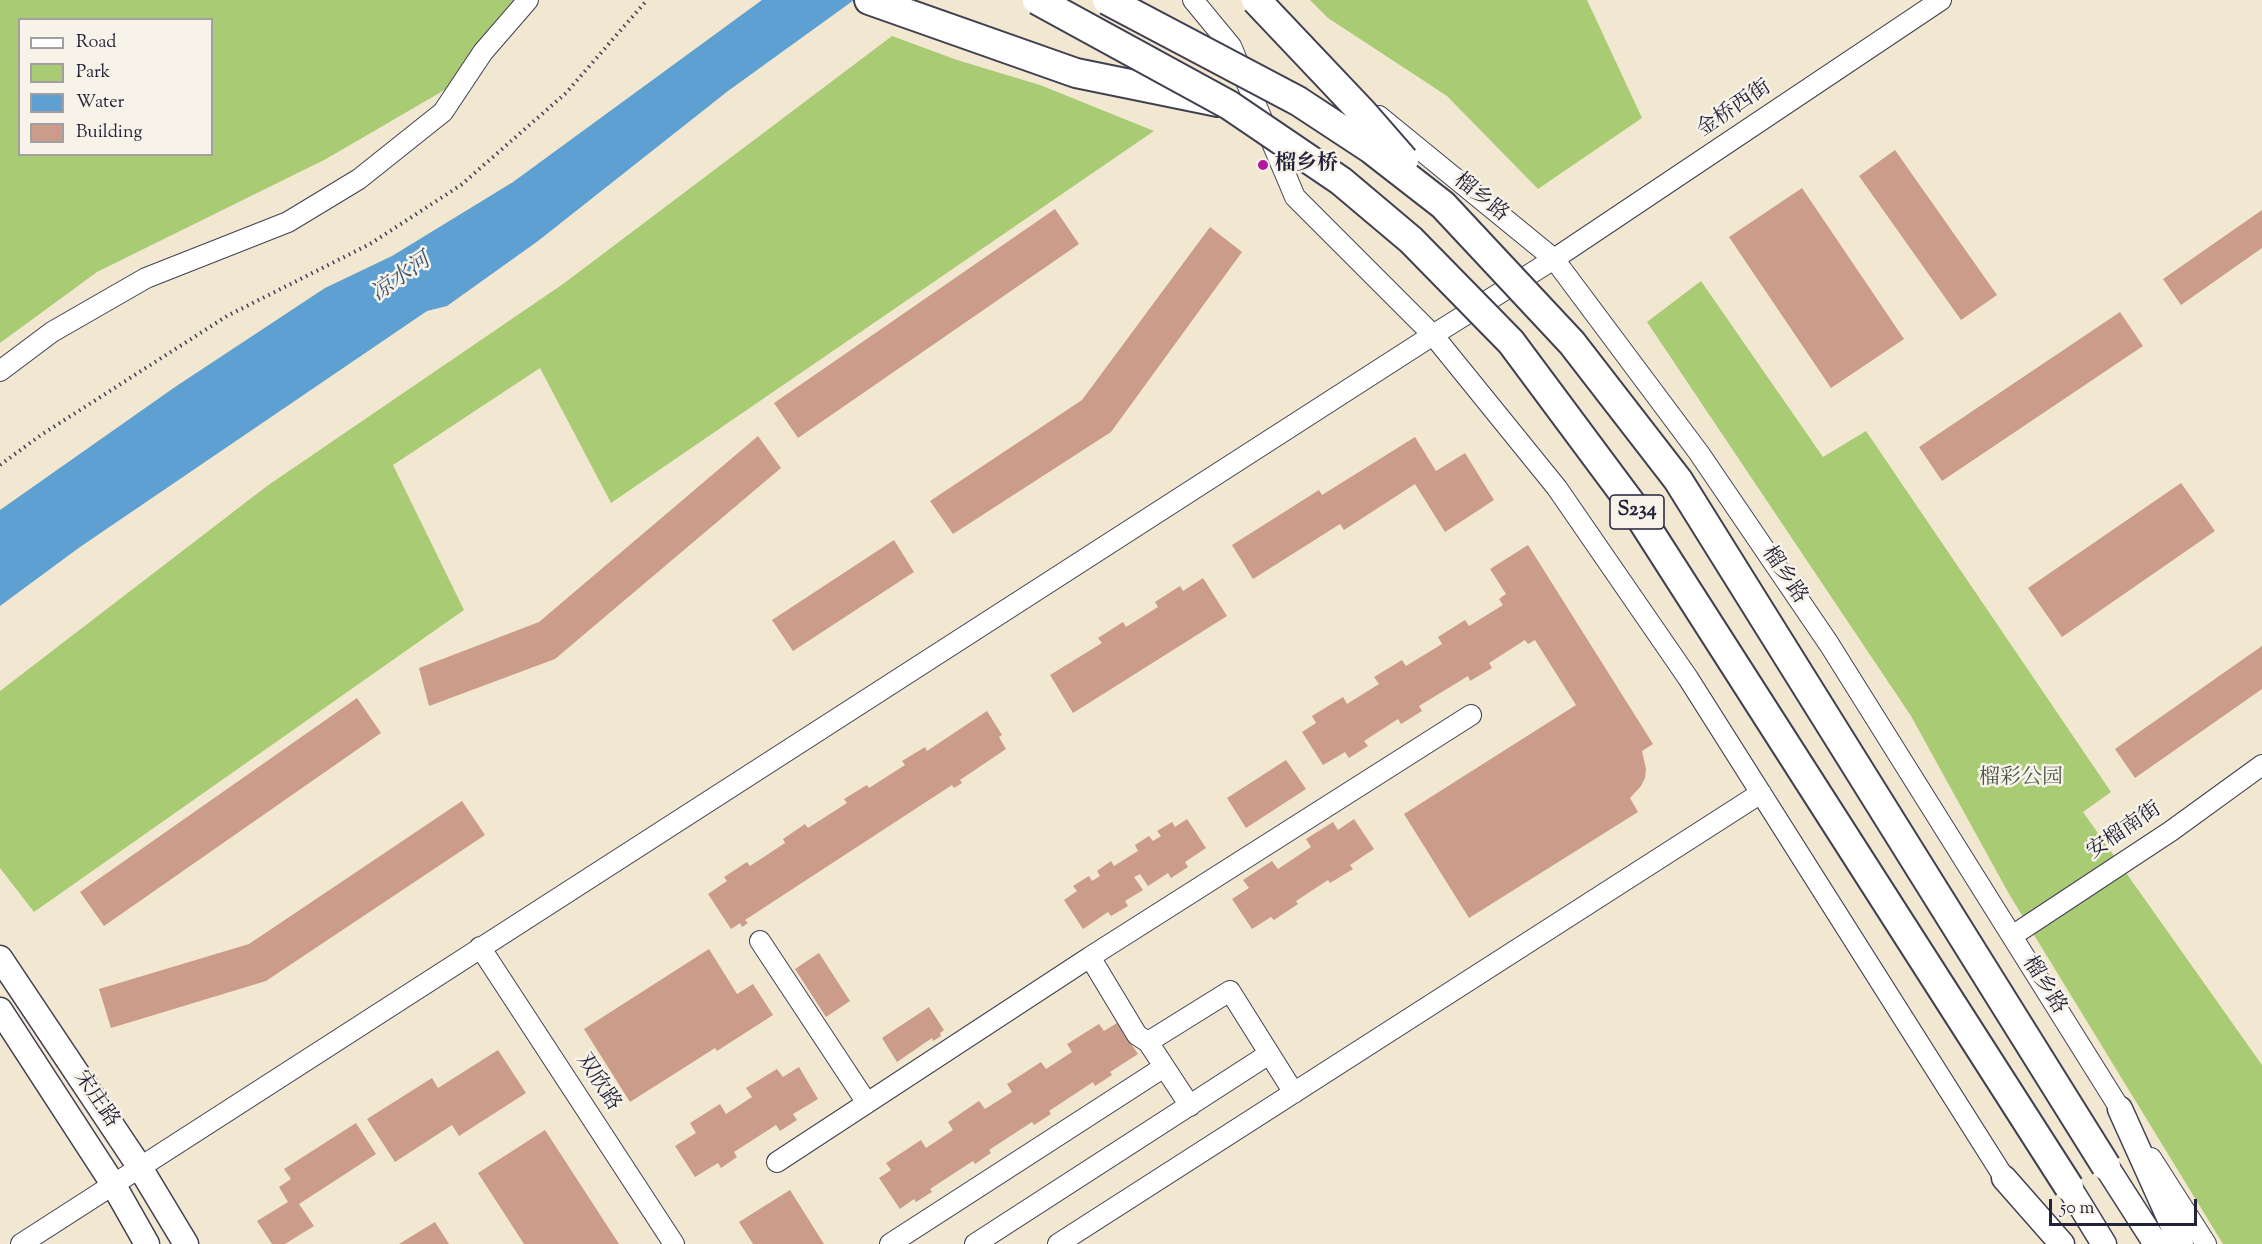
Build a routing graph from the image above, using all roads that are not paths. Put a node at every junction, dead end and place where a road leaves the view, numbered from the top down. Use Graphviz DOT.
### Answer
graph roads {
  1 [pos="528,0"];
  2 [pos="869,0"];
  3 [pos="1037,0"];
  4 [pos="1107,0"];
  5 [pos="1193,0"];
  6 [pos="1249,0"];
  7 [pos="1256,0"];
  8 [pos="1941,0"];
  9 [pos="1229,105"];
  10 [pos="1443,205"];
  11 [pos="1554,259"];
  12 [pos="1433,335"];
  13 [pos="0,371"];
  14 [pos="1471,715"];
  15 [pos="2262,765"];
  16 [pos="1761,793"];
  17 [pos="2012,936"];
  18 [pos="760,941"];
  19 [pos="480,947"];
  20 [pos="1090,957"];
  21 [pos="0,958"];
  22 [pos="0,1010"];
  23 [pos="1148,1042"];
  24 [pos="1269,1054"];
  25 [pos="1164,1067"];
  26 [pos="1294,1093"];
  27 [pos="867,1104"];
  28 [pos="1190,1106"];
  29 [pos="2120,1109"];
  30 [pos="777,1162"];
  31 [pos="139,1166"];
  32 [pos="2106,1166"];
  33 [pos="2004,1178"];
  34 [pos="113,1184"];
  35 [pos="2068,1187"];
  36 [pos="21,1244"];
  37 [pos="147,1244"];
  38 [pos="186,1244"];
  39 [pos="674,1244"];
  40 [pos="890,1244"];
  41 [pos="975,1244"];
  42 [pos="1058,1244"];
  43 [pos="2045,1244"];
  44 [pos="2062,1244"];
  45 [pos="2104,1244"];
  46 [pos="2156,1244"];
  47 [pos="2181,1244"];
  48 [pos="2206,1244"];
  1 -- 13 [label="street"];
  2 -- 9 [label="highway, bridge"];
  3 -- 9 [label="highway, S234, bridge"];
  4 -- 10 [label="highway, 榴乡路 / S234, bridge"];
  5 -- 12 [label="street"];
  6 -- 11 [label="street, 榴乡路"];
  7 -- 10 [label="highway, bridge"];
  8 -- 11 [label="street, 金桥西街"];
  9 -- 35 [label="highway, S234, bridge"];
  10 -- 32 [label="highway, 榴乡路 / S234, bridge"];
  11 -- 12 [label="street, 金桥西街"];
  11 -- 17 [label="street, 榴乡路"];
  12 -- 16 [label="street"];
  12 -- 19 [label="street, 金桥西街"];
  14 -- 20 [label="street"];
  15 -- 17 [label="street, 安榴南街"];
  16 -- 26 [label="street"];
  16 -- 33 [label="street"];
  17 -- 29 [label="street, 榴乡路"];
  18 -- 27 [label="street"];
  19 -- 31 [label="street, 金桥西街"];
  19 -- 39 [label="street, 双欣路"];
  20 -- 23 [label="street"];
  20 -- 27 [label="street"];
  21 -- 31 [label="main road, 宋庄路"];
  22 -- 34 [label="main road, 宋庄路"];
  23 -- 24 [label="street"];
  23 -- 25 [label="street"];
  24 -- 26 [label="street"];
  24 -- 28 [label="street"];
  25 -- 28 [label="street"];
  25 -- 40 [label="street"];
  26 -- 42 [label="street"];
  27 -- 30 [label="street"];
  28 -- 41 [label="street"];
  29 -- 47 [label="main road"];
  29 -- 48 [label="street, 榴乡路"];
  31 -- 34 [label="street, 金桥西街"];
  31 -- 38 [label="main road, 宋庄路"];
  32 -- 46 [label="main road, 榴乡路"];
  33 -- 43 [label="street"];
  33 -- 44 [label="main road"];
  34 -- 36 [label="street, 金桥西街"];
  34 -- 37 [label="main road, 宋庄路"];
  35 -- 45 [label="main road"];
}
